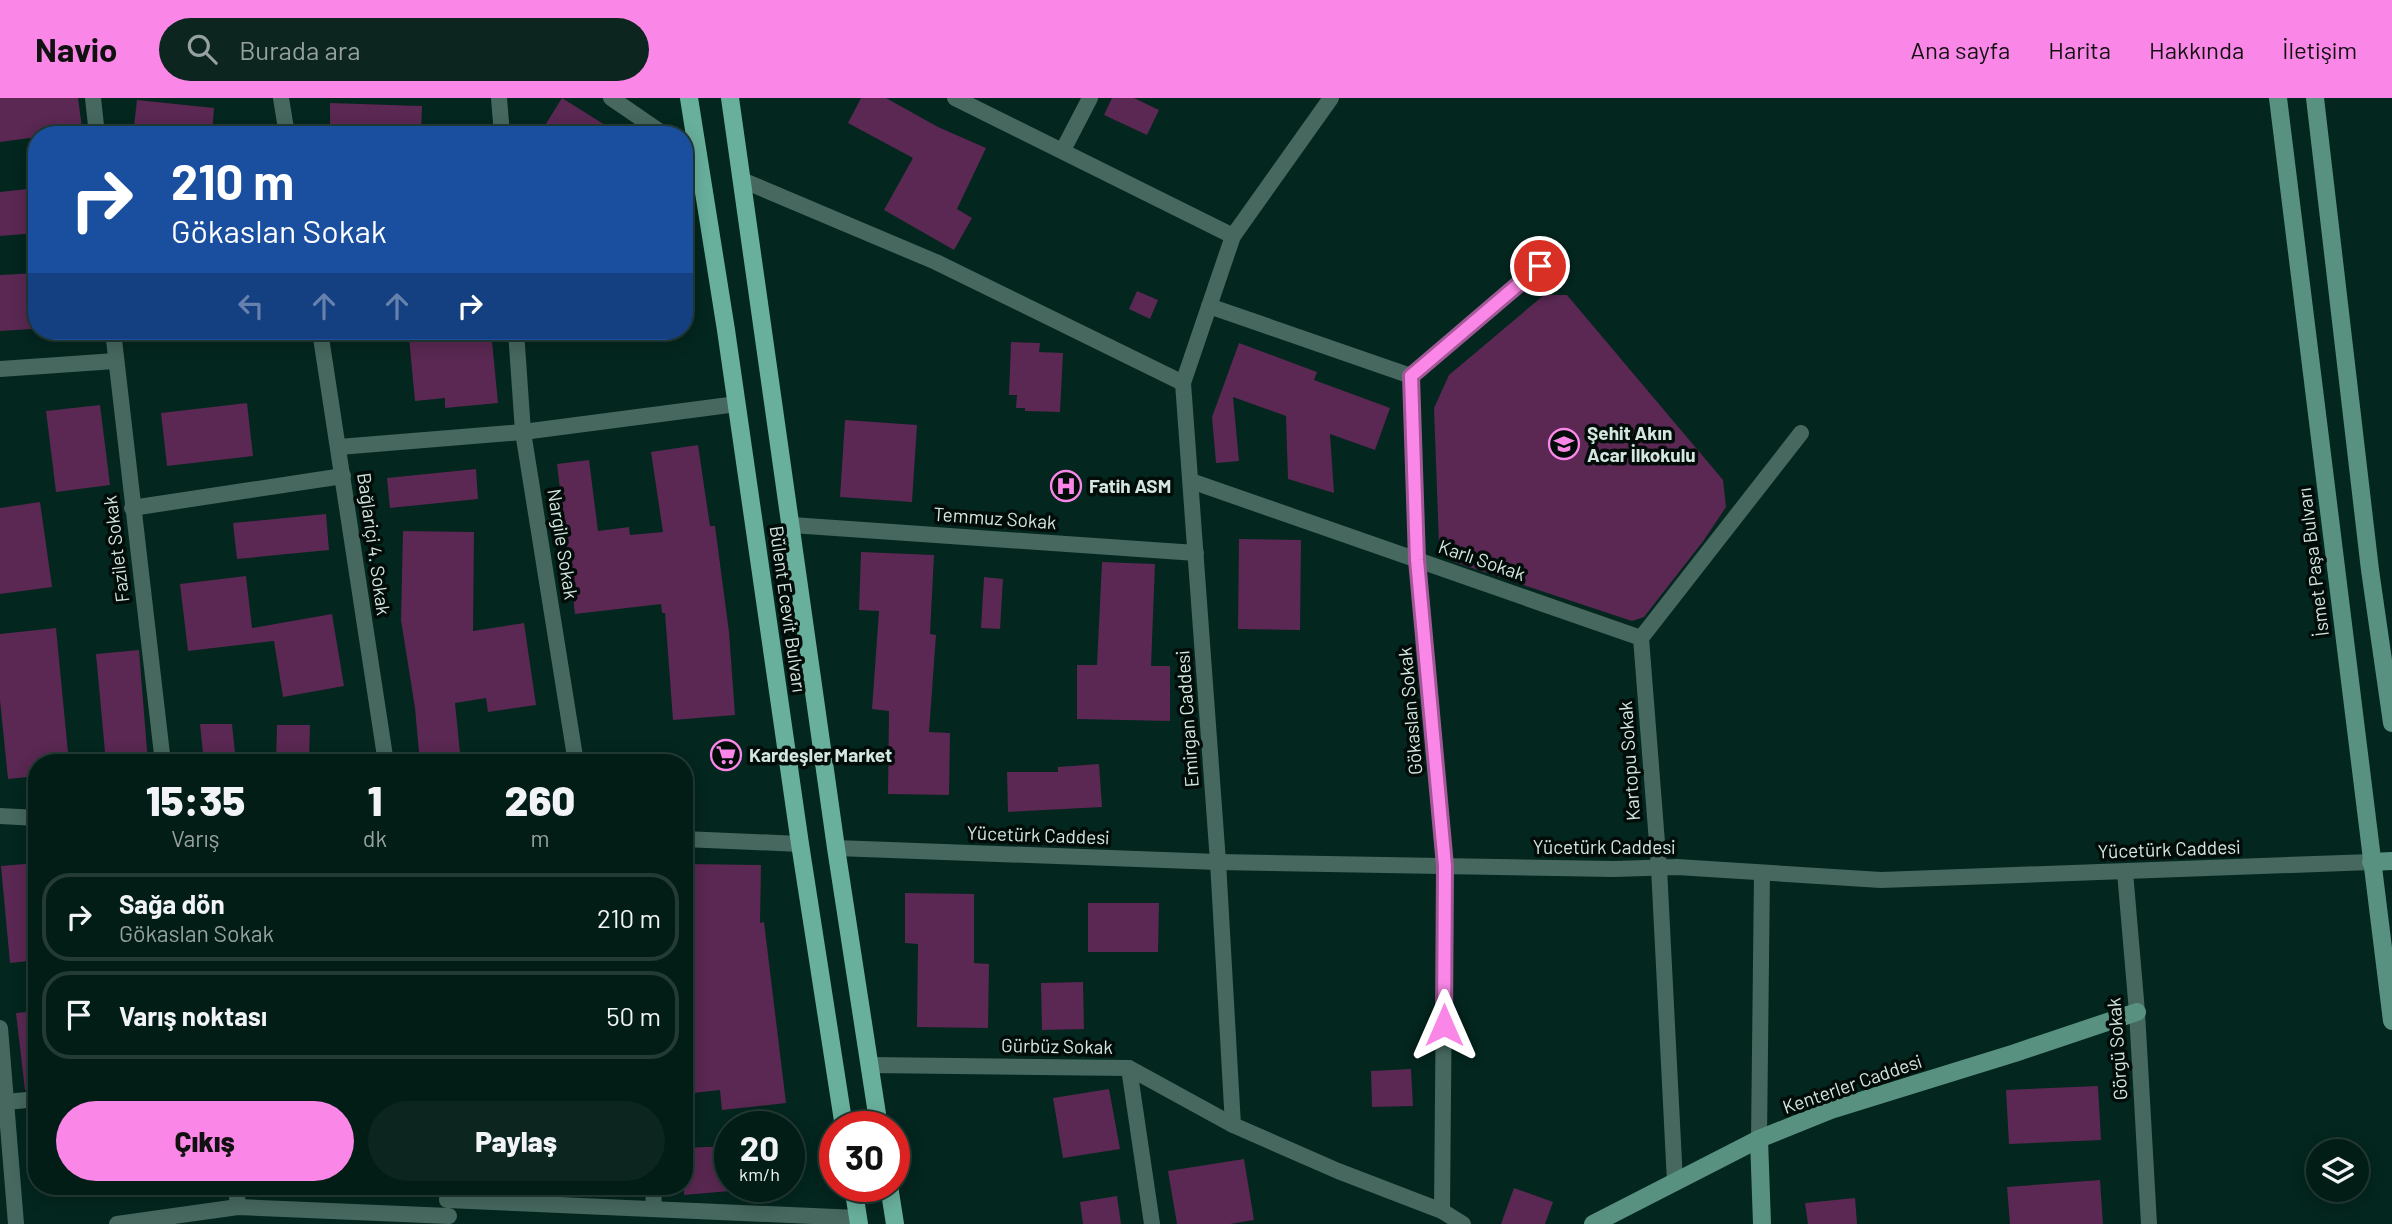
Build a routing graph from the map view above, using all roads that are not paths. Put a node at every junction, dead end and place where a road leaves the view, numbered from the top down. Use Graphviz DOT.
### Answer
graph roads {
  1 [pos="93,98"];
  2 [pos="281,98"];
  3 [pos="499,98"];
  4 [pos="611,98"];
  5 [pos="730,98"];
  6 [pos="955,98"];
  7 [pos="1090,98"];
  8 [pos="1331,98"];
  9 [pos="2278,98"];
  10 [pos="2315,98"];
  11 [pos="687,103"];
  12 [pos="96,126"];
  13 [pos="286,126"];
  14 [pos="501,126"];
  15 [pos="652,126"];
  16 [pos="689,126"];
  17 [pos="1063,150"];
  18 [pos="693,163"];
  19 [pos="742,180"];
  20 [pos="1233,236"];
  21 [pos="1540,266"];
  22 [pos="1209,306"];
  23 [pos="114,340"];
  24 [pos="321,340"];
  25 [pos="517,340"];
  26 [pos="115,361"];
  27 [pos="0,369"];
  28 [pos="1411,376"];
  29 [pos="1183,383"];
  30 [pos="737,404"];
  31 [pos="523,432"];
  32 [pos="1801,433"];
  33 [pos="339,447"];
  34 [pos="343,476"];
  35 [pos="1191,481"];
  36 [pos="132,508"];
  37 [pos="792,525"];
  38 [pos="1196,553"];
  39 [pos="1417,560"];
  40 [pos="1641,638"];
  41 [pos="2392,723"];
  42 [pos="162,754"];
  43 [pos="385,754"];
  44 [pos="575,754"];
  45 [pos="0,816"];
  46 [pos="28,818"];
  47 [pos="693,839"];
  48 [pos="800,844"];
  49 [pos="836,848"];
  50 [pos="2392,861"];
  51 [pos="1218,862"];
  52 [pos="2371,862"];
  53 [pos="1445,866"];
  54 [pos="1658,868"];
  55 [pos="2125,872"];
  56 [pos="1762,873"];
  57 [pos="2137,1012"];
  58 [pos="2392,1021"];
  59 [pos="0,1028"];
  60 [pos="869,1065"];
  61 [pos="1129,1068"];
  62 [pos="28,1100"];
  63 [pos="6,1102"];
  64 [pos="842,1111"];
  65 [pos="876,1111"];
  66 [pos="1233,1125"];
  67 [pos="1759,1139"];
  68 [pos="1675,1182"];
  69 [pos="237,1195"];
  70 [pos="653,1195"];
  71 [pos="855,1202"];
  72 [pos="892,1202"];
  73 [pos="238,1207"];
  74 [pos="448,1207"];
  75 [pos="654,1209"];
  76 [pos="1442,1211"];
  77 [pos="10,1214"];
  78 [pos="858,1221"];
  79 [pos="117,1224"];
  80 [pos="895,1224"];
  81 [pos="1152,1224"];
  82 [pos="1464,1224"];
  83 [pos="1593,1224"];
  84 [pos="1762,1224"];
  85 [pos="2149,1224"];
  1 -- 12 [label="street"];
  2 -- 13 [label="street"];
  3 -- 14 [label="street"];
  4 -- 15 [label="street"];
  5 -- 19 [label="main road, Bülent Ecevit Bulvarı"];
  6 -- 17 [label="street"];
  7 -- 17 [label="street"];
  8 -- 20 [label="street, Emirgan Caddesi"];
  9 -- 52 [label="street, İsmet Paşa Bulvarı"];
  10 -- 41 [label="street"];
  11 -- 16 [label="main road, Bülent Ecevit Bulvarı"];
  17 -- 20 [label="street"];
  18 -- 30 [label="main road, Bülent Ecevit Bulvarı"];
  19 -- 29 [label="street"];
  19 -- 37 [label="main road, Bülent Ecevit Bulvarı"];
  20 -- 22 [label="street, Emirgan Caddesi"];
  21 -- 28 [label="street"];
  22 -- 28 [label="street"];
  22 -- 29 [label="street, Emirgan Caddesi"];
  23 -- 26 [label="street, Fazilet Sokak"];
  24 -- 33 [label="street, Bağlariçi 4. Sokak"];
  25 -- 31 [label="street, Nargile Sokak"];
  26 -- 27 [label="street"];
  26 -- 36 [label="street, Fazilet Sokak"];
  28 -- 39 [label="street, Gökaslan Sokak"];
  29 -- 35 [label="street, Emirgan Caddesi"];
  30 -- 31 [label="street"];
  30 -- 48 [label="main road, Bülent Ecevit Bulvarı"];
  31 -- 33 [label="street"];
  31 -- 44 [label="street, Nargile Sokak"];
  32 -- 40 [label="street"];
  33 -- 34 [label="street, Bağlariçi 4. Sokak"];
  34 -- 36 [label="street"];
  34 -- 43 [label="street, Bağlariçi 4. Sokak"];
  35 -- 38 [label="street, Emirgan Caddesi"];
  35 -- 39 [label="street, Karlı Sokak"];
  36 -- 42 [label="street, Fazilet Sokak"];
  37 -- 38 [label="street, Temmuz Sokak"];
  37 -- 49 [label="main road, Bülent Ecevit Bulvarı"];
  38 -- 51 [label="street, Emirgan Caddesi"];
  39 -- 40 [label="street, Karlı Sokak"];
  39 -- 53 [label="street, Gökaslan Sokak"];
  40 -- 54 [label="street, Kartopu Sokak"];
  45 -- 46 [label="street"];
  47 -- 48 [label="street"];
  48 -- 64 [label="main road, Bülent Ecevit Bulvarı"];
  49 -- 51 [label="street, Yücetürk Caddesi"];
  49 -- 60 [label="main road, Bülent Ecevit Bulvarı"];
  50 -- 52 [label="street"];
  51 -- 53 [label="street, Yücetürk Caddesi"];
  51 -- 66 [label="street, Emirgan Caddesi"];
  52 -- 55 [label="street, Yücetürk Caddesi"];
  52 -- 58 [label="street, İsmet Paşa Bulvarı"];
  53 -- 54 [label="street, Yücetürk Caddesi"];
  53 -- 76 [label="street, Gökaslan Sokak"];
  54 -- 56 [label="street, Yücetürk Caddesi"];
  54 -- 68 [label="street, Kartopu Sokak"];
  55 -- 56 [label="street, Yücetürk Caddesi"];
  55 -- 57 [label="street, Görgü Sokak"];
  56 -- 67 [label="street"];
  57 -- 67 [label="street, Kenterler Caddesi"];
  57 -- 85 [label="street, Görgü Sokak"];
  59 -- 63 [label="street"];
  60 -- 61 [label="street, Gürbüz Sokak"];
  60 -- 65 [label="main road, Bülent Ecevit Bulvarı"];
  61 -- 66 [label="street"];
  61 -- 81 [label="street, Gürbüz Sokak"];
  62 -- 63 [label="street"];
  63 -- 77 [label="street"];
  66 -- 76 [label="street"];
  67 -- 68 [label="street, Kenterler Caddesi"];
  67 -- 84 [label="street"];
  68 -- 83 [label="street, Kenterler Caddesi"];
  69 -- 73 [label="street"];
  70 -- 75 [label="street"];
  71 -- 78 [label="main road"];
  72 -- 80 [label="main road"];
  73 -- 74 [label="street"];
  73 -- 79 [label="street"];
  74 -- 75 [label="street"];
  75 -- 78 [label="street"];
  76 -- 82 [label="street"];
}
